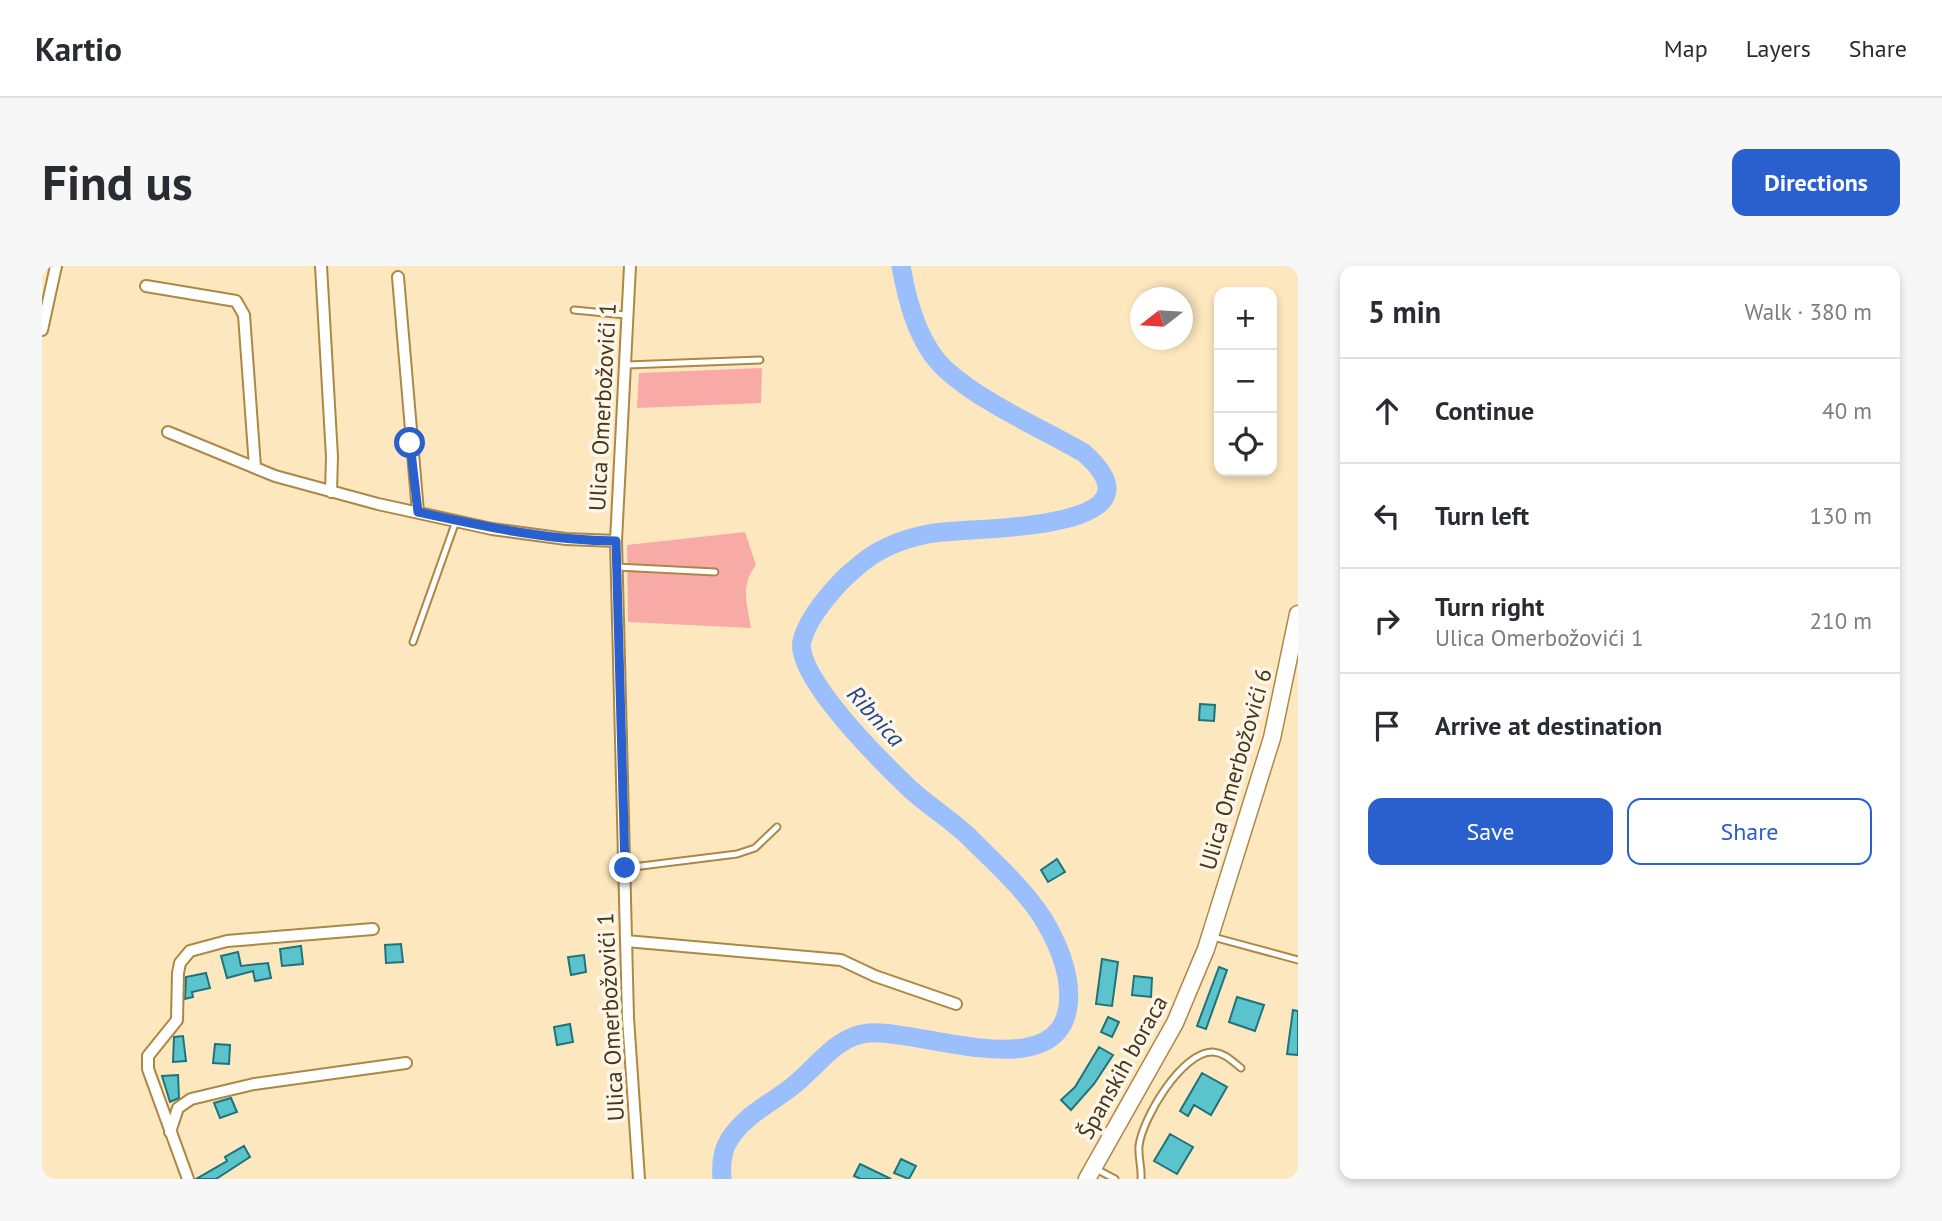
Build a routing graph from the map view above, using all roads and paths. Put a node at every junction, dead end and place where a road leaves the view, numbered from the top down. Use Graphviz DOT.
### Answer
graph roads {
  1 [pos="56,266"];
  2 [pos="321,266"];
  3 [pos="630,266"];
  4 [pos="398,277"];
  5 [pos="146,286"];
  6 [pos="574,310"];
  7 [pos="629,315"];
  8 [pos="42,330"];
  9 [pos="760,360"];
  10 [pos="627,365"];
  11 [pos="168,432"];
  12 [pos="255,467"];
  13 [pos="331,492"];
  14 [pos="418,512"];
  15 [pos="456,520"];
  16 [pos="616,541"];
  17 [pos="617,567"];
  18 [pos="715,572"];
  19 [pos="1298,614"];
  20 [pos="413,642"];
  21 [pos="777,827"];
  22 [pos="625,868"];
  23 [pos="373,929"];
  24 [pos="1211,936"];
  25 [pos="626,941"];
  26 [pos="1298,960"];
  27 [pos="1196,975"];
  28 [pos="956,1004"];
  29 [pos="406,1063"];
  30 [pos="1241,1068"];
  31 [pos="170,1132"];
  32 [pos="1090,1173"];
  33 [pos="188,1179"];
  34 [pos="639,1179"];
  35 [pos="1115,1179"];
  36 [pos="1141,1179"];
  1 -- 8 [label="street"];
  2 -- 13 [label="street"];
  3 -- 7 [label="street, Ulica Omerbožovići 1"];
  4 -- 14 [label="street"];
  5 -- 12 [label="street"];
  6 -- 7 [label="lane"];
  7 -- 10 [label="street, Ulica Omerbožovići 1"];
  9 -- 10 [label="lane"];
  10 -- 16 [label="street, Ulica Omerbožovići 1"];
  11 -- 12 [label="street"];
  12 -- 13 [label="street"];
  13 -- 14 [label="street"];
  14 -- 15 [label="street"];
  15 -- 16 [label="street"];
  15 -- 20 [label="lane"];
  16 -- 17 [label="street, Ulica Omerbožovići 1"];
  17 -- 18 [label="lane"];
  17 -- 22 [label="street, Ulica Omerbožovići 1"];
  19 -- 24 [label="main road, Ulica Omerbožovići 6"];
  21 -- 22 [label="lane"];
  22 -- 25 [label="street, Ulica Omerbožovići 1"];
  23 -- 31 [label="street"];
  24 -- 26 [label="lane"];
  24 -- 27 [label="main road, Ulica Omerbožovići 6"];
  25 -- 28 [label="street"];
  25 -- 34 [label="street, Ulica Omerbožovići 1"];
  27 -- 32 [label="main road, Španskih boraca"];
  29 -- 31 [label="street"];
  30 -- 36 [label="lane"];
  31 -- 33 [label="street"];
  32 -- 35 [label="lane"];
}
